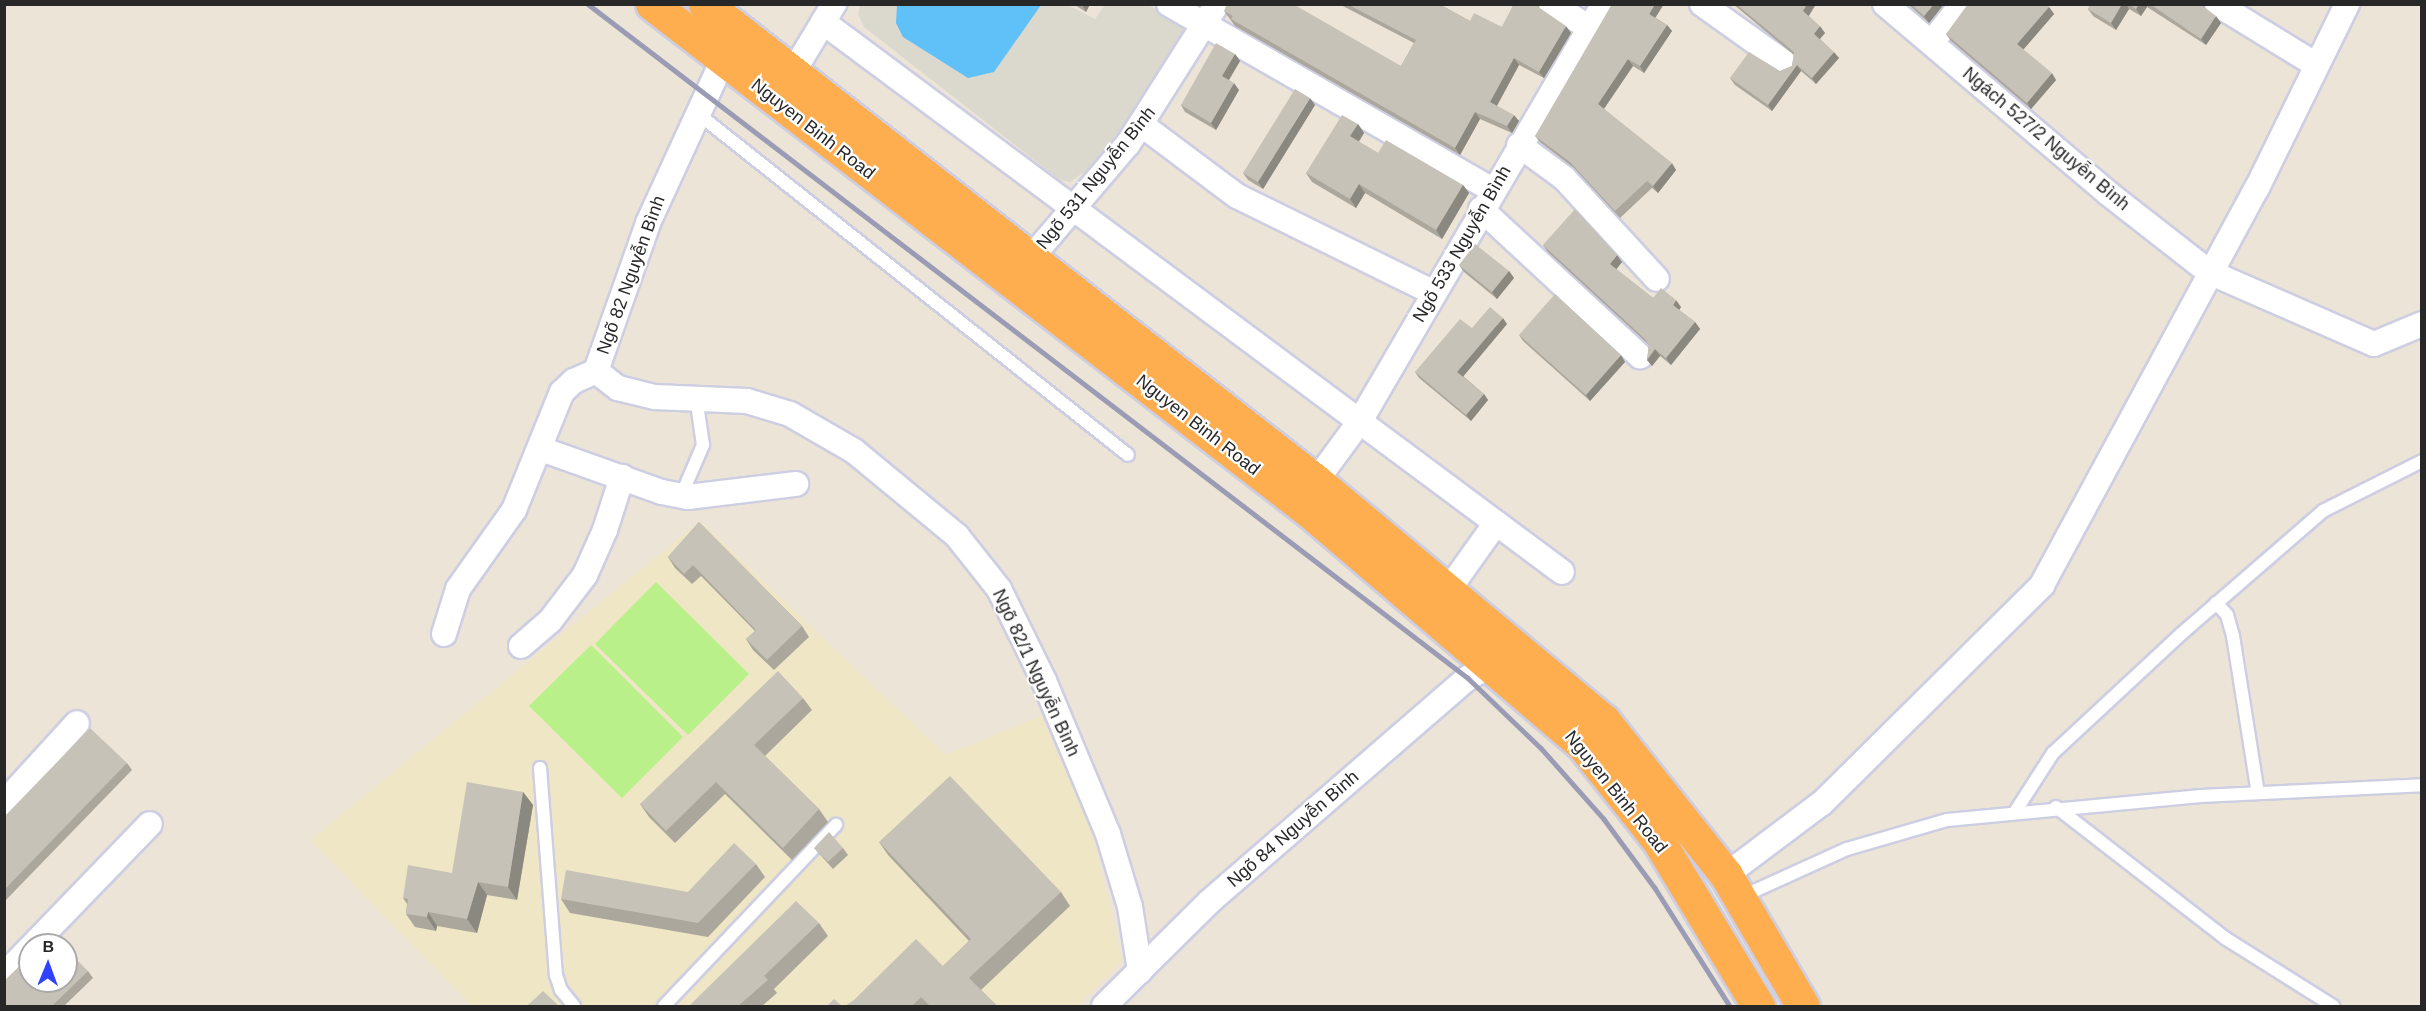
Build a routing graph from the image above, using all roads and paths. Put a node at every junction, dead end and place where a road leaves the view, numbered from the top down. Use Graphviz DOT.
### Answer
graph roads {
  1 [pos="652,4"];
  2 [pos="705,4"];
  3 [pos="1169,4"];
  4 [pos="1551,4"];
  5 [pos="1604,4"];
  6 [pos="1702,4"];
  7 [pos="1885,4"];
  8 [pos="1962,4"];
  9 [pos="2217,4"];
  10 [pos="2347,4"];
  11 [pos="829,13"];
  12 [pos="1211,15"];
  13 [pos="1590,28"];
  14 [pos="1932,42"];
  15 [pos="723,60"];
  16 [pos="1786,64"];
  17 [pos="2316,65"];
  18 [pos="792,74"];
  19 [pos="696,113"];
  20 [pos="1142,125"];
  21 [pos="1519,145"];
  22 [pos="1487,200"];
  23 [pos="1072,207"];
  24 [pos="1030,259"];
  25 [pos="2209,272"];
  26 [pos="1658,279"];
  27 [pos="1434,293"];
  28 [pos="2421,324"];
  29 [pos="1640,356"];
  30 [pos="597,371"];
  31 [pos="696,397"];
  32 [pos="1360,422"];
  33 [pos="541,449"];
  34 [pos="1128,455"];
  35 [pos="2421,460"];
  36 [pos="622,477"];
  37 [pos="1316,481"];
  38 [pos="796,484"];
  39 [pos="681,496"];
  40 [pos="1496,523"];
  41 [pos="1562,572"];
  42 [pos="1449,589"];
  43 [pos="2216,603"];
  44 [pos="444,634"];
  45 [pos="521,646"];
  46 [pos="1492,664"];
  47 [pos="77,723"];
  48 [pos="540,768"];
  49 [pos="2421,785"];
  50 [pos="2258,793"];
  51 [pos="4,803"];
  52 [pos="2056,807"];
  53 [pos="2015,812"];
  54 [pos="150,824"];
  55 [pos="836,825"];
  56 [pos="1734,886"];
  57 [pos="45,933"];
  58 [pos="18,960"];
  59 [pos="1140,971"];
  60 [pos="4,975"];
  61 [pos="574,1006"];
  62 [pos="664,1006"];
  63 [pos="1104,1006"];
  64 [pos="1758,1006"];
  65 [pos="1803,1006"];
  66 [pos="2333,1006"];
  1 -- 15 [label="highway, Nguyen Binh Road"];
  2 -- 18 [label="highway, Nguyen Binh Road"];
  3 -- 12 [label="street"];
  4 -- 13 [label="street"];
  5 -- 13 [label="street, Ngõ 533 Nguyễn Bình"];
  6 -- 16 [label="street"];
  7 -- 14 [label="street, Ngách 527/2 Nguyễn Bình"];
  8 -- 14 [label="street"];
  9 -- 17 [label="street"];
  10 -- 17 [label="street"];
  11 -- 18 [label="street"];
  11 -- 23 [label="street"];
  12 -- 20 [label="street, Ngõ 531 Nguyễn Bình"];
  12 -- 22 [label="street"];
  13 -- 21 [label="street, Ngõ 533 Nguyễn Bình"];
  14 -- 25 [label="street, Ngách 527/2 Nguyễn Bình"];
  15 -- 19 [label="street, Ngõ 82 Nguyễn Bình"];
  15 -- 46 [label="highway, Nguyen Binh Road"];
  17 -- 25 [label="street"];
  18 -- 24 [label="highway, Nguyen Binh Road"];
  19 -- 30 [label="street, Ngõ 82 Nguyễn Bình"];
  19 -- 34 [label="lane"];
  20 -- 23 [label="street, Ngõ 531 Nguyễn Bình"];
  20 -- 27 [label="street"];
  21 -- 22 [label="street, Ngõ 533 Nguyễn Bình"];
  21 -- 26 [label="street"];
  22 -- 27 [label="street, Ngõ 533 Nguyễn Bình"];
  22 -- 29 [label="street"];
  23 -- 24 [label="street, Ngõ 531 Nguyễn Bình"];
  23 -- 32 [label="street"];
  24 -- 37 [label="highway, Nguyen Binh Road"];
  25 -- 28 [label="street, Ngách 527/2 Nguyễn Bình"];
  25 -- 56 [label="street"];
  27 -- 32 [label="street, Ngõ 533 Nguyễn Bình"];
  30 -- 31 [label="street, Ngõ 82/1 Nguyễn Bình"];
  30 -- 33 [label="street, Ngõ 82 Nguyễn Bình"];
  31 -- 39 [label="lane"];
  31 -- 59 [label="street, Ngõ 82/1 Nguyễn Bình"];
  32 -- 37 [label="street, Ngõ 533 Nguyễn Bình"];
  32 -- 40 [label="street"];
  33 -- 36 [label="street"];
  33 -- 44 [label="street, Ngõ 82 Nguyễn Bình"];
  35 -- 43 [label="lane"];
  36 -- 39 [label="street"];
  36 -- 45 [label="street"];
  37 -- 42 [label="highway, Nguyen Binh Road"];
  38 -- 39 [label="street"];
  40 -- 41 [label="street"];
  40 -- 42 [label="street"];
  42 -- 56 [label="highway, Nguyen Binh Road"];
  43 -- 50 [label="lane"];
  43 -- 53 [label="lane"];
  46 -- 59 [label="street, Ngõ 84 Nguyễn Bình"];
  46 -- 64 [label="highway, Nguyen Binh Road"];
  47 -- 51 [label="street"];
  48 -- 61 [label="lane"];
  49 -- 50 [label="lane"];
  50 -- 52 [label="lane"];
  52 -- 53 [label="lane"];
  52 -- 66 [label="lane"];
  53 -- 56 [label="lane"];
  54 -- 57 [label="street"];
  55 -- 62 [label="lane"];
  56 -- 65 [label="highway, Nguyen Binh Road"];
  58 -- 60 [label="street"];
  59 -- 63 [label="street, Ngõ 84 Nguyễn Bình"];
}
